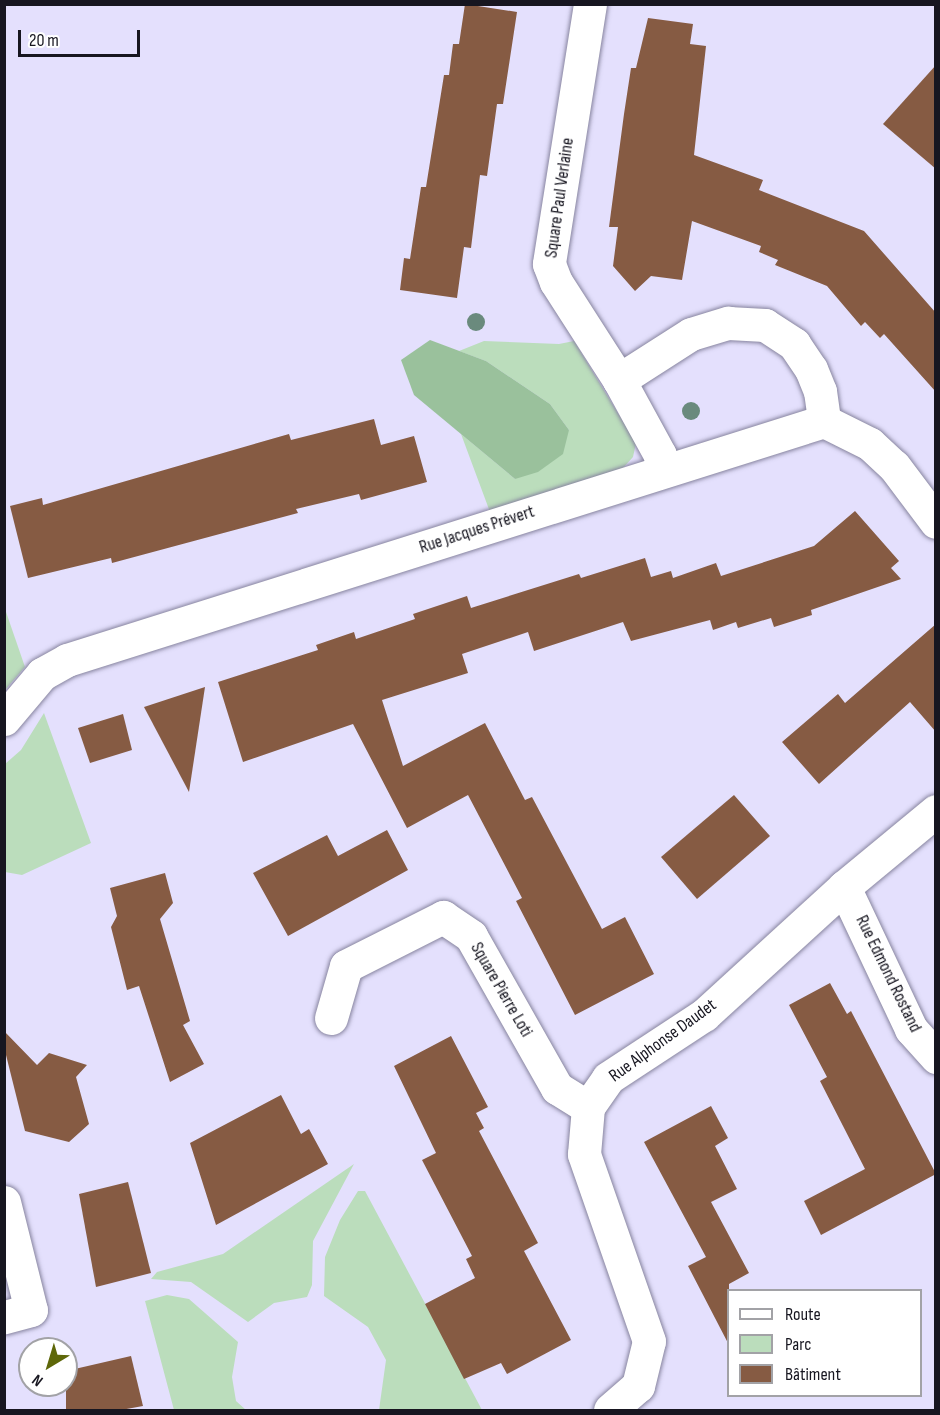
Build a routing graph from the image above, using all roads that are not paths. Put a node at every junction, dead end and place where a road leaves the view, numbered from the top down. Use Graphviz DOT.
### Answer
graph roads {
  1 [pos="590,4"];
  2 [pos="620,380"];
  3 [pos="824,420"];
  4 [pos="663,471"];
  5 [pos="936,522"];
  6 [pos="4,719"];
  7 [pos="936,811"];
  8 [pos="844,887"];
  9 [pos="332,1018"];
  10 [pos="936,1057"];
  11 [pos="588,1107"];
  12 [pos="4,1202"];
  13 [pos="4,1317"];
  14 [pos="610,1410"];
  1 -- 2 [label="street, Square Paul Verlaine"];
  2 -- 3 [label="street"];
  2 -- 4 [label="street, Square Paul Verlaine"];
  3 -- 4 [label="street, Rue Jacques Prévert"];
  3 -- 5 [label="street"];
  4 -- 6 [label="street, Rue Jacques Prévert"];
  7 -- 8 [label="street, Rue Alphonse Daudet"];
  8 -- 10 [label="street, Rue Edmond Rostand"];
  8 -- 11 [label="street, Rue Alphonse Daudet"];
  9 -- 11 [label="street, Square Pierre Loti"];
  11 -- 14 [label="street, Rue Alphonse Daudet"];
  12 -- 13 [label="street"];
}
